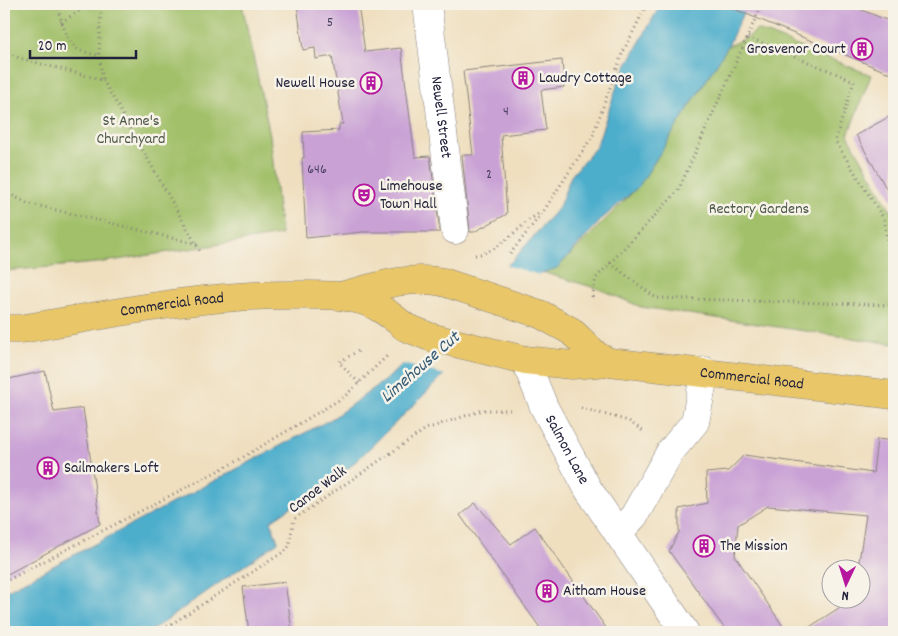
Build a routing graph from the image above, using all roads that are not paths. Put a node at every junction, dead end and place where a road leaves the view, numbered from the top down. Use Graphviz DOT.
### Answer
graph roads {
  1 [pos="427,4"];
  2 [pos="455,230"];
  3 [pos="341,296"];
  4 [pos="4,329"];
  5 [pos="515,358"];
  6 [pos="609,362"];
  7 [pos="705,371"];
  8 [pos="894,395"];
  9 [pos="618,533"];
  10 [pos="685,632"];
  1 -- 2 [label="street, Newell Street"];
  3 -- 4 [label="highway, Commercial Road"];
  3 -- 5 [label="highway, Commercial Road, bridge"];
  3 -- 6 [label="highway, Commercial Road, bridge"];
  5 -- 6 [label="highway, Commercial Road"];
  5 -- 9 [label="street, Salmon Lane"];
  6 -- 7 [label="highway, Commercial Road"];
  7 -- 8 [label="highway, Commercial Road"];
  7 -- 9 [label="street"];
  9 -- 10 [label="street, Salmon Lane"];
}
